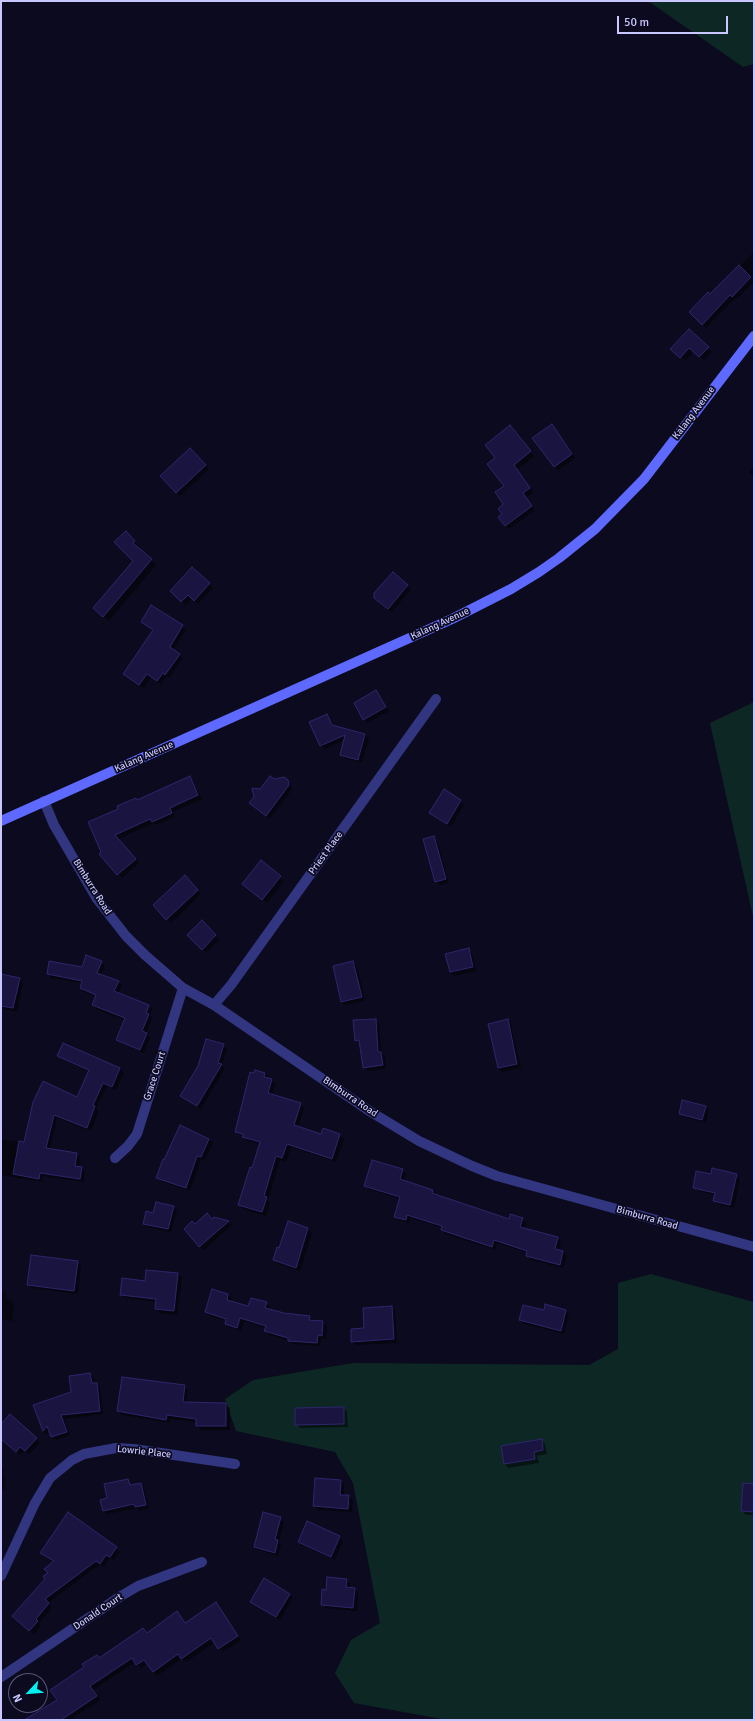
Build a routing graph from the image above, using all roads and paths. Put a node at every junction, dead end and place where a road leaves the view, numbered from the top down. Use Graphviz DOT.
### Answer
graph roads {
  1 [pos="754,336"];
  2 [pos="436,699"];
  3 [pos="44,801"];
  4 [pos="1,821"];
  5 [pos="183,988"];
  6 [pos="214,1006"];
  7 [pos="116,1158"];
  8 [pos="754,1247"];
  9 [pos="235,1464"];
  10 [pos="202,1562"];
  11 [pos="1,1576"];
  12 [pos="1,1676"];
  1 -- 3 [label="street, Kalang Avenue"];
  2 -- 6 [label="street, Priest Place"];
  3 -- 4 [label="street, Kalang Avenue"];
  3 -- 5 [label="street, Bimburra Road"];
  5 -- 6 [label="street, Bimburra Road"];
  5 -- 7 [label="street, Grace Court"];
  6 -- 8 [label="street, Bimburra Road"];
  9 -- 11 [label="street, Lowrie Place"];
  10 -- 12 [label="street, Donald Court"];
}
